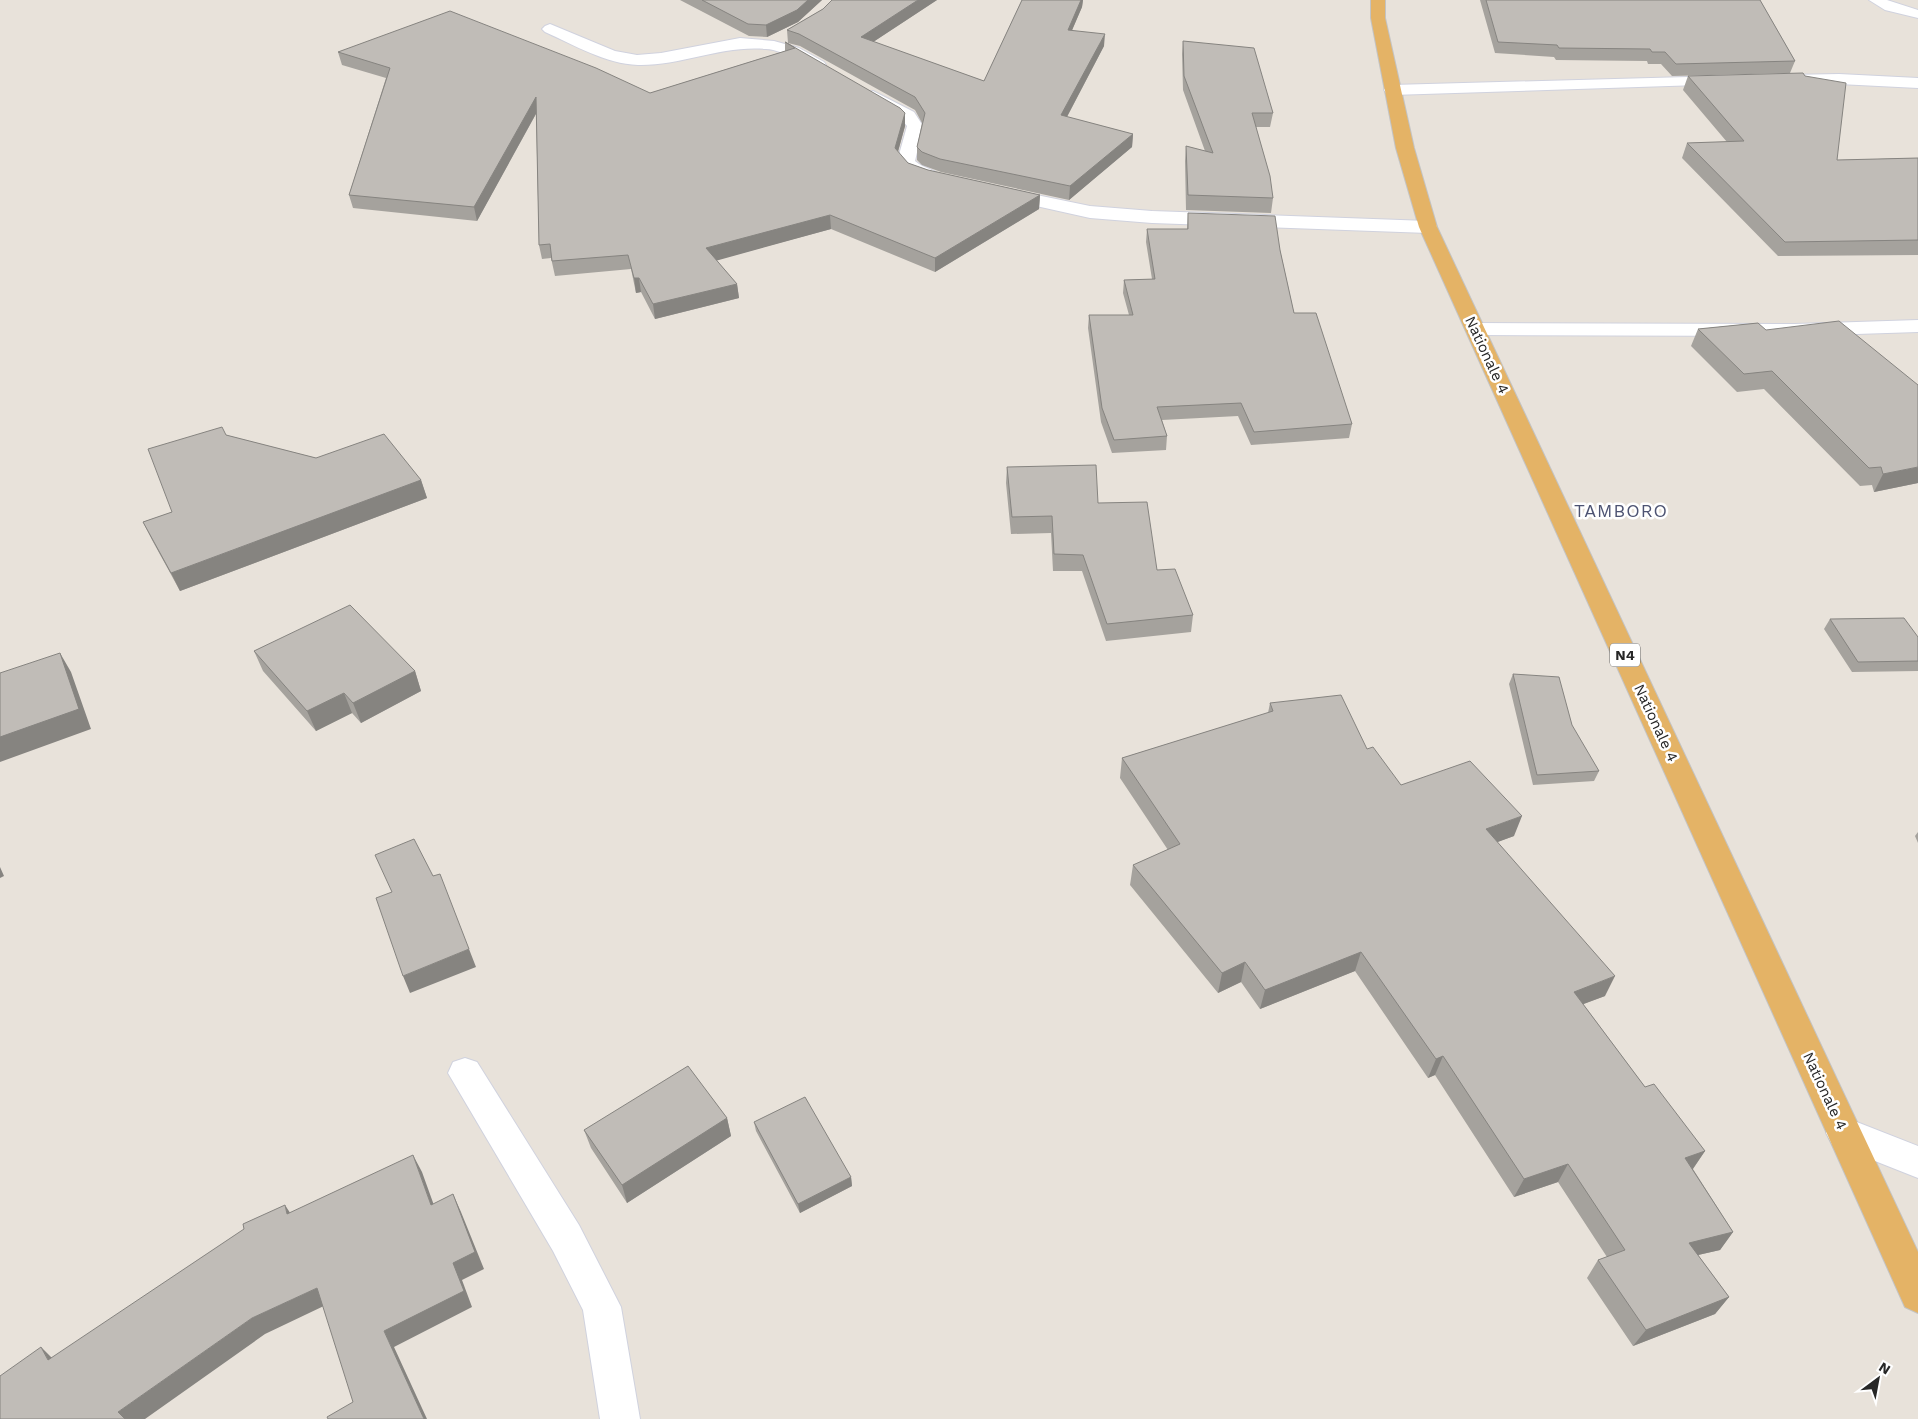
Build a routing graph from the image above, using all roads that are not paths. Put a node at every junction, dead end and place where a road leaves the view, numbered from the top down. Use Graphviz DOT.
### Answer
graph roads {
  1 [pos="1378,0"];
  2 [pos="1876,0"];
  3 [pos="1918,14"];
  4 [pos="550,29"];
  5 [pos="786,35"];
  6 [pos="769,44"];
  7 [pos="829,71"];
  8 [pos="1743,81"];
  9 [pos="1771,81"];
  10 [pos="1918,83"];
  11 [pos="863,90"];
  12 [pos="1392,90"];
  13 [pos="954,182"];
  14 [pos="984,188"];
  15 [pos="1428,227"];
  16 [pos="1918,326"];
  17 [pos="1476,329"];
  18 [pos="465,1074"];
  19 [pos="1844,1133"];
  20 [pos="1918,1162"];
  21 [pos="1918,1294"];
  22 [pos="620,1419"];
  1 -- 12 [label="highway, Nationale 4 / N4"];
  2 -- 3 [label="street"];
  4 -- 6 [label="street"];
  5 -- 6 [label="street"];
  6 -- 7 [label="street"];
  8 -- 12 [label="street"];
  9 -- 10 [label="street"];
  11 -- 13 [label="street"];
  12 -- 15 [label="highway, Nationale 4 / N4"];
  14 -- 15 [label="street"];
  15 -- 17 [label="highway, Nationale 4 / N4"];
  16 -- 17 [label="street"];
  17 -- 19 [label="highway, Nationale 4 / N4"];
  18 -- 22 [label="street"];
  19 -- 20 [label="street"];
  19 -- 21 [label="highway, Nationale 4 / N4"];
}
